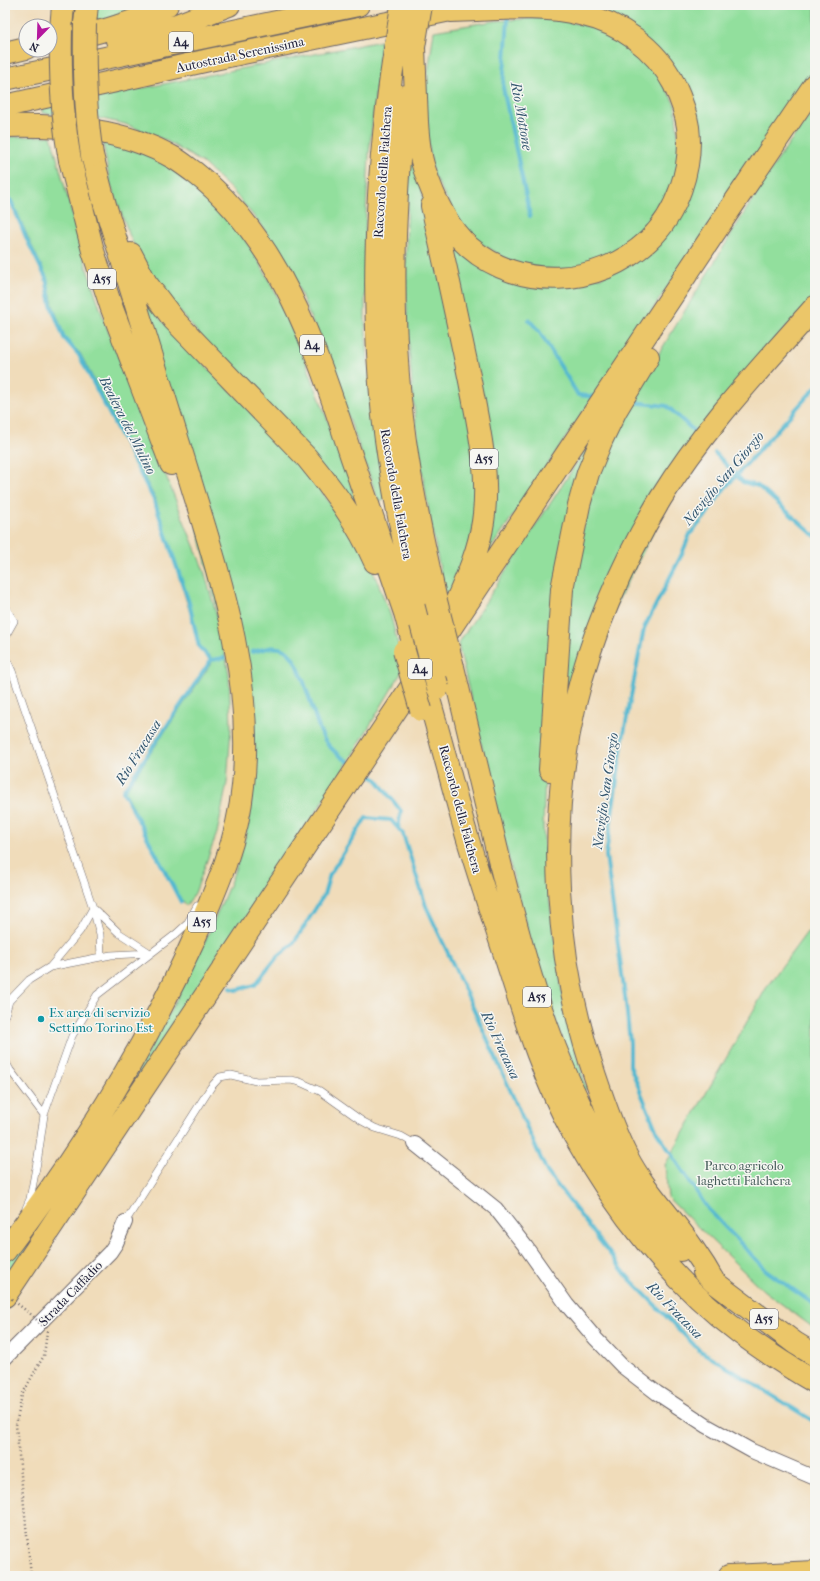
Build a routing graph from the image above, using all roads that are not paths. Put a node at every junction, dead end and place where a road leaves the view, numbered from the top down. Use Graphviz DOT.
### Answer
graph roads {
  1 [pos="63,5"];
  2 [pos="167,5"];
  3 [pos="228,5"];
  4 [pos="358,5"];
  5 [pos="402,5"];
  6 [pos="421,5"];
  7 [pos="476,5"];
  8 [pos="451,11"];
  9 [pos="86,14"];
  10 [pos="58,27"];
  11 [pos="58,36"];
  12 [pos="404,49"];
  13 [pos="18,50"];
  14 [pos="5,53"];
  15 [pos="58,56"];
  16 [pos="5,63"];
  17 [pos="5,79"];
  18 [pos="815,84"];
  19 [pos="5,106"];
  20 [pos="5,126"];
  21 [pos="423,167"];
  22 [pos="106,205"];
  23 [pos="728,212"];
  24 [pos="815,307"];
  25 [pos="211,548"];
  26 [pos="5,607"];
  27 [pos="5,637"];
  28 [pos="412,638"];
  29 [pos="5,656"];
  30 [pos="381,732"];
  31 [pos="441,740"];
  32 [pos="230,852"];
  33 [pos="214,875"];
  34 [pos="560,896"];
  35 [pos="200,900"];
  36 [pos="93,908"];
  37 [pos="150,953"];
  38 [pos="100,957"];
  39 [pos="50,966"];
  40 [pos="5,1015"];
  41 [pos="5,1061"];
  42 [pos="44,1115"];
  43 [pos="415,1144"];
  44 [pos="22,1214"];
  45 [pos="125,1222"];
  46 [pos="5,1251"];
  47 [pos="714,1282"];
  48 [pos="5,1295"];
  49 [pos="815,1355"];
  50 [pos="5,1358"];
  51 [pos="815,1382"];
  52 [pos="815,1478"];
  53 [pos="815,1572"];
  54 [pos="729,1576"];
  1 -- 10 [label="highway, A55"];
  2 -- 11 [label="highway"];
  3 -- 16 [label="highway"];
  4 -- 17 [label="highway, Autostrada Serenissima / A4"];
  5 -- 12 [label="highway, Raccordo della Falchera / A55, bridge"];
  6 -- 12 [label="highway, Raccordo della Falchera / A55, bridge"];
  7 -- 8 [label="highway, Autostrada Serenissima / A4"];
  8 -- 19 [label="highway, Autostrada Serenissima / A4"];
  8 -- 21 [label="highway"];
  9 -- 22 [label="highway, bridge"];
  12 -- 21 [label="highway"];
  12 -- 28 [label="highway, Raccordo della Falchera / A55"];
  12 -- 47 [label="highway, Raccordo della Falchera / A55, bridge"];
  13 -- 14 [label="highway"];
  15 -- 25 [label="highway, A55, bridge"];
  18 -- 23 [label="highway"];
  20 -- 28 [label="highway, A4"];
  21 -- 30 [label="highway, A55"];
  22 -- 25 [label="highway"];
  22 -- 28 [label="highway"];
  23 -- 30 [label="highway"];
  23 -- 34 [label="highway"];
  24 -- 34 [label="highway"];
  25 -- 32 [label="highway, A55"];
  26 -- 27 [label="lane"];
  28 -- 31 [label="highway, A4"];
  29 -- 36 [label="lane"];
  30 -- 48 [label="highway, A55"];
  31 -- 51 [label="highway, Raccordo della Falchera / A55"];
  32 -- 33 [label="lane"];
  32 -- 46 [label="highway, A55"];
  34 -- 47 [label="highway"];
  35 -- 37 [label="lane"];
  36 -- 37 [label="lane"];
  36 -- 38 [label="lane"];
  36 -- 39 [label="lane"];
  37 -- 38 [label="lane"];
  37 -- 42 [label="lane"];
  38 -- 39 [label="lane"];
  39 -- 40 [label="lane"];
  41 -- 42 [label="lane"];
  42 -- 44 [label="lane"];
  43 -- 45 [label="lane"];
  43 -- 52 [label="street"];
  45 -- 50 [label="street, Strada Caffadio"];
  47 -- 49 [label="highway, Raccordo della Falchera / A55"];
  53 -- 54 [label="highway"];
}
